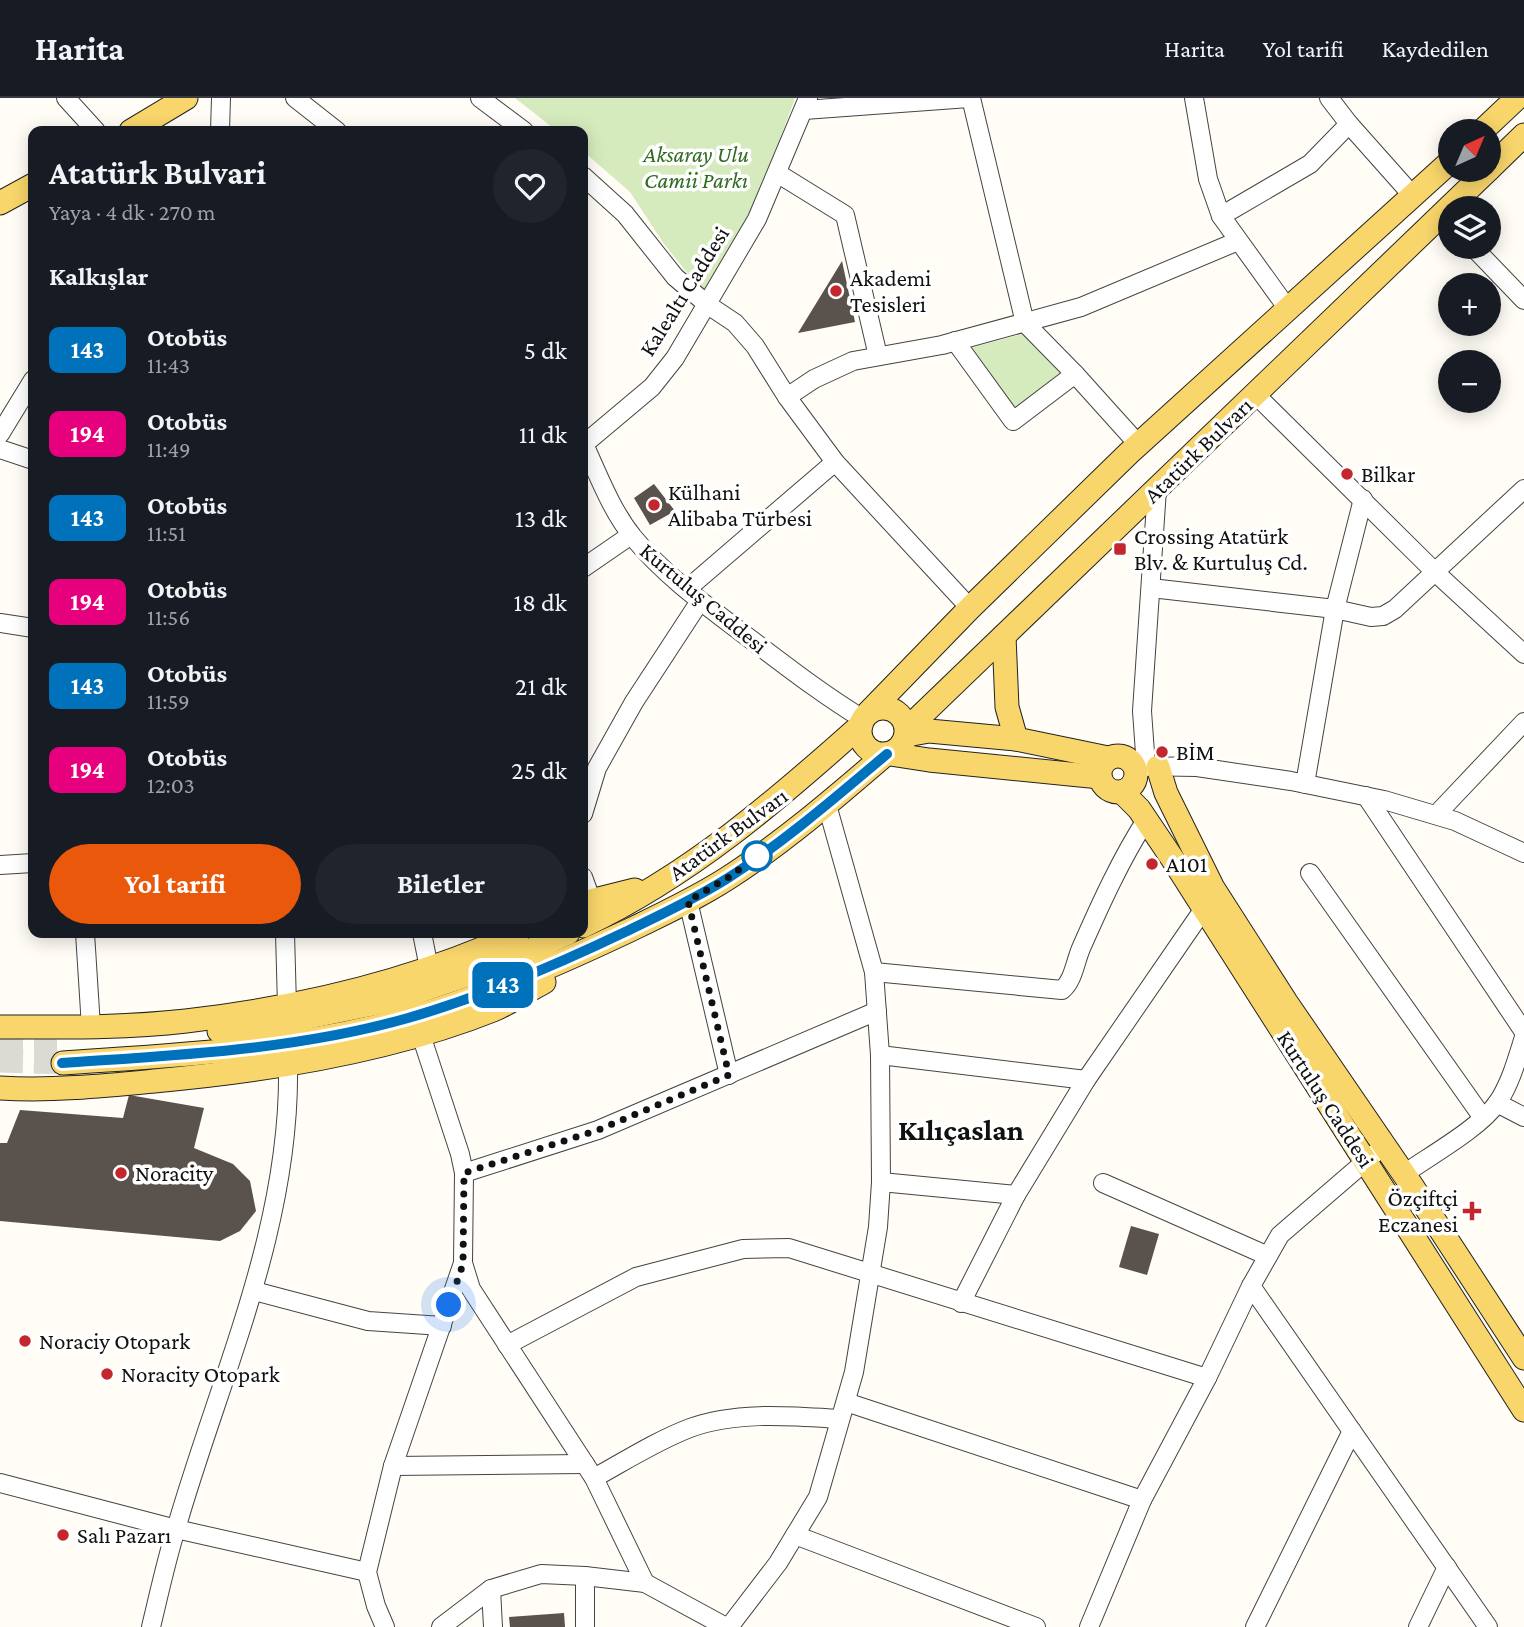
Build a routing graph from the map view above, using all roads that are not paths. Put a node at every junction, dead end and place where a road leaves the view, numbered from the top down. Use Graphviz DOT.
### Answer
graph roads {
  1 [pos="66,98"];
  2 [pos="186,98"];
  3 [pos="221,98"];
  4 [pos="295,98"];
  5 [pos="480,98"];
  6 [pos="970,98"];
  7 [pos="1194,98"];
  8 [pos="1329,98"];
  9 [pos="1517,98"];
  10 [pos="806,104"];
  11 [pos="1495,119"];
  12 [pos="1349,124"];
  13 [pos="91,126"];
  14 [pos="139,126"];
  15 [pos="220,126"];
  16 [pos="331,126"];
  17 [pos="517,126"];
  18 [pos="1524,135"];
  19 [pos="1502,156"];
  20 [pos="1438,172"];
  21 [pos="777,173"];
  22 [pos="588,181"];
  23 [pos="1478,182"];
  24 [pos="28,189"];
  25 [pos="1413,196"];
  26 [pos="1466,196"];
  27 [pos="0,204"];
  28 [pos="1221,216"];
  29 [pos="1438,226"];
  30 [pos="1238,241"];
  31 [pos="1485,259"];
  32 [pos="1524,300"];
  33 [pos="708,305"];
  34 [pos="1288,309"];
  35 [pos="1025,323"];
  36 [pos="955,341"];
  37 [pos="878,356"];
  38 [pos="1074,374"];
  39 [pos="28,388"];
  40 [pos="1255,395"];
  41 [pos="787,397"];
  42 [pos="0,434"];
  43 [pos="588,440"];
  44 [pos="1138,444"];
  45 [pos="0,449"];
  46 [pos="588,454"];
  47 [pos="28,458"];
  48 [pos="835,462"];
  49 [pos="1157,489"];
  50 [pos="1524,489"];
  51 [pos="1363,499"];
  52 [pos="631,535"];
  53 [pos="588,565"];
  54 [pos="1435,572"];
  55 [pos="1151,588"];
  56 [pos="693,595"];
  57 [pos="970,608"];
  58 [pos="1335,609"];
  59 [pos="0,624"];
  60 [pos="28,627"];
  61 [pos="1004,636"];
  62 [pos="1524,654"];
  63 [pos="864,719"];
  64 [pos="1524,722"];
  65 [pos="907,732"];
  66 [pos="1016,738"];
  67 [pos="888,754"];
  68 [pos="590,764"];
  69 [pos="1146,767"];
  70 [pos="1104,768"];
  71 [pos="1305,784"];
  72 [pos="1122,792"];
  73 [pos="1366,796"];
  74 [pos="827,805"];
  75 [pos="1436,815"];
  76 [pos="1146,820"];
  77 [pos="1524,853"];
  78 [pos="28,863"];
  79 [pos="0,864"];
  80 [pos="1310,873"];
  81 [pos="656,886"];
  82 [pos="588,901"];
  83 [pos="688,901"];
  84 [pos="1203,910"];
  85 [pos="588,923"];
  86 [pos="85,938"];
  87 [pos="285,938"];
  88 [pos="423,938"];
  89 [pos="505,938"];
  90 [pos="557,938"];
  91 [pos="429,968"];
  92 [pos="874,972"];
  93 [pos="287,1006"];
  94 [pos="877,1011"];
  95 [pos="0,1027"];
  96 [pos="91,1027"];
  97 [pos="1524,1034"];
  98 [pos="421,1035"];
  99 [pos="880,1055"];
  100 [pos="288,1065"];
  101 [pos="729,1075"];
  102 [pos="1086,1080"];
  103 [pos="0,1088"];
  104 [pos="1497,1102"];
  105 [pos="1524,1117"];
  106 [pos="1483,1118"];
  107 [pos="1385,1145"];
  108 [pos="1367,1160"];
  109 [pos="464,1173"];
  110 [pos="1404,1174"];
  111 [pos="881,1182"];
  112 [pos="1103,1183"];
  113 [pos="1016,1195"];
  114 [pos="1268,1256"];
  115 [pos="463,1264"];
  116 [pos="870,1275"];
  117 [pos="1251,1286"];
  118 [pos="254,1291"];
  119 [pos="961,1303"];
  120 [pos="442,1326"];
  121 [pos="507,1345"];
  122 [pos="1524,1357"];
  123 [pos="1207,1378"];
  124 [pos="1524,1410"];
  125 [pos="843,1411"];
  126 [pos="1352,1431"];
  127 [pos="393,1466"];
  128 [pos="589,1471"];
  129 [pos="0,1483"];
  130 [pos="1142,1500"];
  131 [pos="176,1529"];
  132 [pos="795,1535"];
  133 [pos="1447,1567"];
  134 [pos="367,1572"];
  135 [pos="585,1576"];
  136 [pos="645,1583"];
  137 [pos="491,1589"];
  138 [pos="151,1627"];
  139 [pos="385,1627"];
  140 [pos="441,1627"];
  141 [pos="492,1627"];
  142 [pos="585,1627"];
  143 [pos="728,1627"];
  144 [pos="1036,1627"];
  145 [pos="1089,1627"];
  146 [pos="1255,1627"];
  147 [pos="1419,1627"];
  148 [pos="1489,1627"];
  1 -- 13 [label="street"];
  2 -- 14 [label="main road"];
  3 -- 15 [label="street"];
  4 -- 16 [label="street"];
  5 -- 17 [label="street"];
  6 -- 10 [label="street"];
  6 -- 35 [label="street"];
  7 -- 28 [label="street"];
  8 -- 12 [label="street"];
  9 -- 11 [label="main road"];
  10 -- 21 [label="street, Kalealtı Caddesi"];
  12 -- 25 [label="street"];
  12 -- 28 [label="street"];
  18 -- 19 [label="main road, Atatürk Bulvarı"];
  20 -- 25 [label="main road, Atatürk Bulvarı"];
  21 -- 33 [label="street, Kalealtı Caddesi"];
  21 -- 37 [label="street"];
  22 -- 33 [label="street"];
  23 -- 26 [label="main road, Atatürk Bulvarı"];
  24 -- 27 [label="main road"];
  25 -- 34 [label="main road, Atatürk Bulvarı"];
  28 -- 30 [label="street"];
  29 -- 40 [label="main road, Atatürk Bulvarı"];
  30 -- 34 [label="street"];
  30 -- 35 [label="street"];
  31 -- 32 [label="street"];
  33 -- 41 [label="street"];
  33 -- 43 [label="street, Kalealtı Caddesi"];
  34 -- 44 [label="main road, Atatürk Bulvarı"];
  35 -- 36 [label="street"];
  35 -- 38 [label="street"];
  36 -- 37 [label="street"];
  36 -- 38 [label="street"];
  37 -- 41 [label="street"];
  38 -- 44 [label="street"];
  39 -- 42 [label="street"];
  40 -- 49 [label="main road, Atatürk Bulvarı"];
  40 -- 51 [label="street"];
  41 -- 48 [label="street"];
  44 -- 57 [label="main road, Atatürk Bulvarı"];
  45 -- 47 [label="street"];
  46 -- 52 [label="street, Kurtuluş Caddesi"];
  48 -- 56 [label="street"];
  48 -- 57 [label="street"];
  49 -- 55 [label="street"];
  49 -- 61 [label="main road, Atatürk Bulvarı"];
  50 -- 54 [label="street"];
  51 -- 54 [label="street"];
  51 -- 58 [label="street"];
  52 -- 53 [label="street"];
  52 -- 56 [label="street, Kurtuluş Caddesi"];
  54 -- 58 [label="street"];
  54 -- 62 [label="street"];
  55 -- 58 [label="street"];
  55 -- 69 [label="street"];
  56 -- 63 [label="street, Kurtuluş Caddesi"];
  56 -- 68 [label="street"];
  57 -- 63 [label="main road, Atatürk Bulvarı"];
  58 -- 71 [label="street"];
  59 -- 60 [label="street"];
  61 -- 65 [label="main road, Atatürk Bulvarı"];
  61 -- 66 [label="main road"];
  63 -- 65 [label="main road"];
  63 -- 67 [label="main road"];
  63 -- 81 [label="main road, Atatürk Bulvarı"];
  64 -- 75 [label="street"];
  65 -- 66 [label="main road"];
  65 -- 67 [label="main road"];
  66 -- 70 [label="main road"];
  67 -- 70 [label="main road"];
  67 -- 74 [label="main road, Atatürk Bulvarı"];
  69 -- 70 [label="main road"];
  69 -- 71 [label="street"];
  69 -- 72 [label="main road"];
  69 -- 107 [label="main road"];
  70 -- 72 [label="main road"];
  71 -- 73 [label="street"];
  72 -- 76 [label="main road, Kurtuluş Caddesi"];
  73 -- 75 [label="street"];
  73 -- 97 [label="street"];
  74 -- 83 [label="main road, Atatürk Bulvarı"];
  74 -- 92 [label="street"];
  75 -- 77 [label="street"];
  76 -- 84 [label="main road, Kurtuluş Caddesi"];
  76 -- 92 [label="street"];
  78 -- 79 [label="street"];
  80 -- 106 [label="street"];
  81 -- 82 [label="main road"];
  81 -- 85 [label="main road, Atatürk Bulvarı"];
  83 -- 90 [label="main road, Atatürk Bulvarı"];
  83 -- 98 [label="main road"];
  83 -- 101 [label="street"];
  84 -- 102 [label="street"];
  84 -- 108 [label="main road, Kurtuluş Caddesi"];
  86 -- 96 [label="street"];
  87 -- 93 [label="street"];
  88 -- 91 [label="street"];
  89 -- 91 [label="main road"];
  91 -- 93 [label="main road"];
  92 -- 94 [label="street"];
  93 -- 96 [label="main road"];
  94 -- 99 [label="street"];
  94 -- 101 [label="street"];
  95 -- 96 [label="main road"];
  97 -- 104 [label="street"];
  98 -- 100 [label="main road"];
  98 -- 109 [label="street"];
  99 -- 102 [label="street"];
  99 -- 111 [label="street"];
  100 -- 103 [label="main road"];
  100 -- 118 [label="street"];
  101 -- 109 [label="street"];
  102 -- 113 [label="street"];
  104 -- 105 [label="street"];
  104 -- 106 [label="street"];
  106 -- 110 [label="street"];
  107 -- 108 [label="street"];
  107 -- 110 [label="main road"];
  108 -- 114 [label="street"];
  108 -- 124 [label="main road, Kurtuluş Caddesi"];
  109 -- 115 [label="street"];
  110 -- 122 [label="main road"];
  111 -- 113 [label="street"];
  111 -- 116 [label="street"];
  112 -- 114 [label="street"];
  113 -- 119 [label="street"];
  114 -- 117 [label="street"];
  115 -- 120 [label="street"];
  115 -- 121 [label="street"];
  116 -- 119 [label="street"];
  116 -- 121 [label="street"];
  116 -- 125 [label="street"];
  117 -- 123 [label="street"];
  117 -- 126 [label="street"];
  118 -- 120 [label="street"];
  118 -- 131 [label="street"];
  119 -- 123 [label="street"];
  120 -- 127 [label="street"];
  121 -- 128 [label="street"];
  123 -- 130 [label="street"];
  125 -- 128 [label="street"];
  125 -- 130 [label="street"];
  125 -- 132 [label="street"];
  126 -- 133 [label="street"];
  126 -- 146 [label="street"];
  127 -- 128 [label="street"];
  127 -- 134 [label="street"];
  128 -- 136 [label="street"];
  129 -- 131 [label="street"];
  130 -- 145 [label="street"];
  131 -- 134 [label="street"];
  131 -- 138 [label="street"];
  132 -- 143 [label="street"];
  132 -- 144 [label="street"];
  133 -- 147 [label="street"];
  133 -- 148 [label="street"];
  134 -- 139 [label="street"];
  135 -- 136 [label="street"];
  135 -- 137 [label="street"];
  135 -- 142 [label="street"];
  136 -- 143 [label="street"];
  137 -- 140 [label="street"];
  137 -- 141 [label="street"];
}
